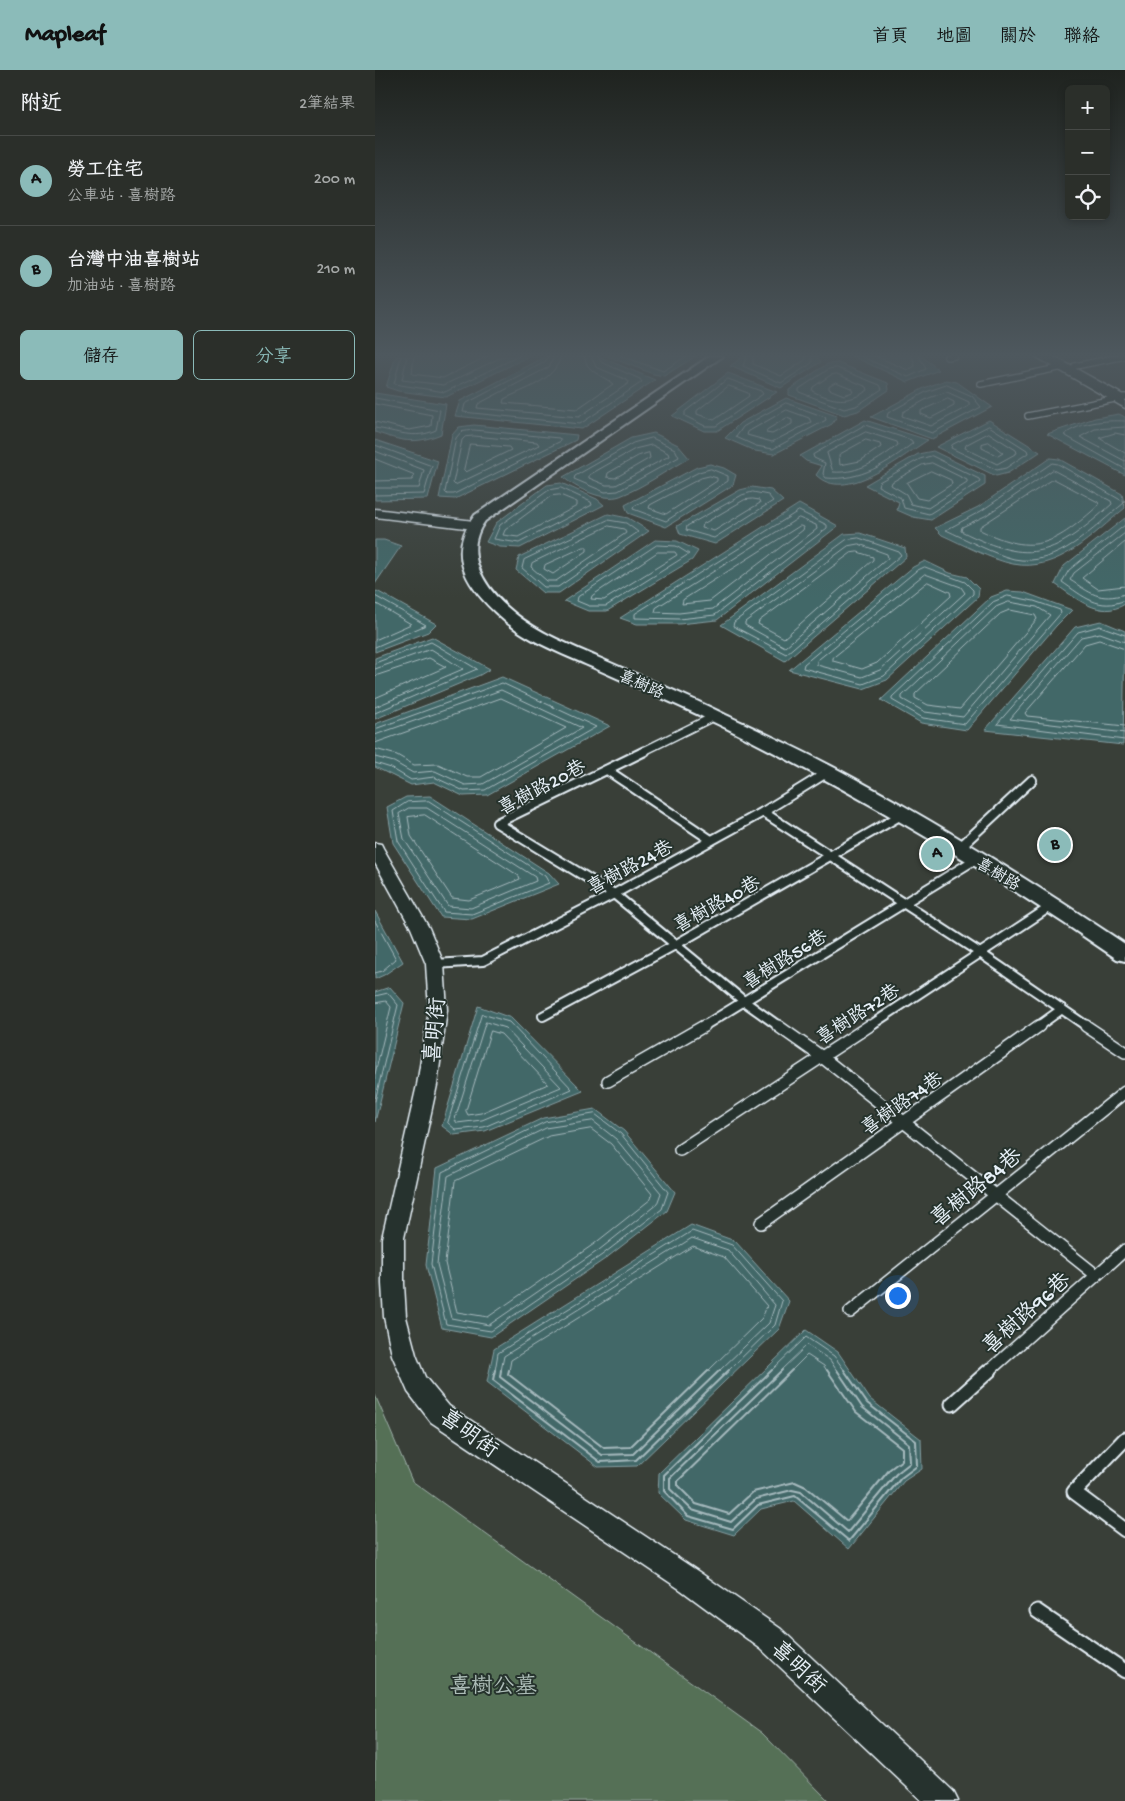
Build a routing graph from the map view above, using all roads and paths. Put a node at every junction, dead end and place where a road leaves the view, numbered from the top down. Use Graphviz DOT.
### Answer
graph roads {
  1 [pos="598,437"];
  2 [pos="375,513"];
  3 [pos="474,524"];
  4 [pos="715,716"];
  5 [pos="607,770"];
  6 [pos="829,772"];
  7 [pos="1032,780"];
  8 [pos="763,812"];
  9 [pos="903,814"];
  10 [pos="711,840"];
  11 [pos="375,848"];
  12 [pos="967,854"];
  13 [pos="831,857"];
  14 [pos="614,894"];
  15 [pos="901,904"];
  16 [pos="1053,906"];
  17 [pos="675,945"];
  18 [pos="980,954"];
  19 [pos="1125,954"];
  20 [pos="435,964"];
  21 [pos="745,1002"];
  22 [pos="1062,1009"];
  23 [pos="543,1016"];
  24 [pos="1125,1052"];
  25 [pos="822,1057"];
  26 [pos="607,1081"];
  27 [pos="1125,1092"];
  28 [pos="904,1122"];
  29 [pos="680,1150"];
  30 [pos="995,1195"];
  31 [pos="761,1223"];
  32 [pos="1125,1250"];
  33 [pos="1096,1275"];
  34 [pos="850,1312"];
  35 [pos="952,1404"];
  36 [pos="1125,1439"];
  37 [pos="1125,1530"];
  38 [pos="1037,1611"];
  39 [pos="1125,1671"];
  40 [pos="943,1801"];
  1 -- 3 [label="street"];
  2 -- 3 [label="street"];
  3 -- 4 [label="street, 喜樹路"];
  4 -- 5 [label="lane, 喜樹路20巷"];
  4 -- 6 [label="street, 喜樹路"];
  5 -- 10 [label="lane"];
  5 -- 14 [label="lane, 喜樹路20巷"];
  6 -- 8 [label="lane, 喜樹路24巷"];
  6 -- 9 [label="street, 喜樹路"];
  7 -- 12 [label="lane, 喜樹路56巷"];
  8 -- 10 [label="lane, 喜樹路24巷"];
  8 -- 13 [label="lane"];
  9 -- 12 [label="street, 喜樹路"];
  9 -- 13 [label="lane, 喜樹路40巷"];
  10 -- 14 [label="lane, 喜樹路24巷"];
  11 -- 20 [label="street, 喜明街"];
  12 -- 15 [label="lane, 喜樹路56巷"];
  12 -- 16 [label="street, 喜樹路"];
  13 -- 15 [label="lane"];
  13 -- 17 [label="lane, 喜樹路40巷"];
  14 -- 17 [label="lane"];
  14 -- 20 [label="lane, 喜樹路24巷"];
  15 -- 18 [label="lane"];
  15 -- 21 [label="lane, 喜樹路56巷"];
  16 -- 18 [label="lane, 喜樹路72巷"];
  16 -- 19 [label="street, 喜樹路"];
  17 -- 21 [label="lane"];
  17 -- 23 [label="lane, 喜樹路40巷"];
  18 -- 22 [label="lane"];
  18 -- 25 [label="lane, 喜樹路72巷"];
  20 -- 40 [label="street, 喜明街"];
  21 -- 25 [label="lane"];
  21 -- 26 [label="lane, 喜樹路56巷"];
  22 -- 24 [label="lane"];
  22 -- 28 [label="lane, 喜樹路74巷"];
  25 -- 28 [label="lane"];
  25 -- 29 [label="lane, 喜樹路72巷"];
  27 -- 30 [label="lane, 喜樹路84巷"];
  28 -- 30 [label="lane"];
  28 -- 31 [label="lane, 喜樹路74巷"];
  30 -- 33 [label="lane"];
  30 -- 34 [label="lane, 喜樹路84巷"];
  32 -- 33 [label="lane, 喜樹路96巷"];
  33 -- 35 [label="lane, 喜樹路96巷"];
  36 -- 37 [label="lane"];
  38 -- 39 [label="lane"];
}
